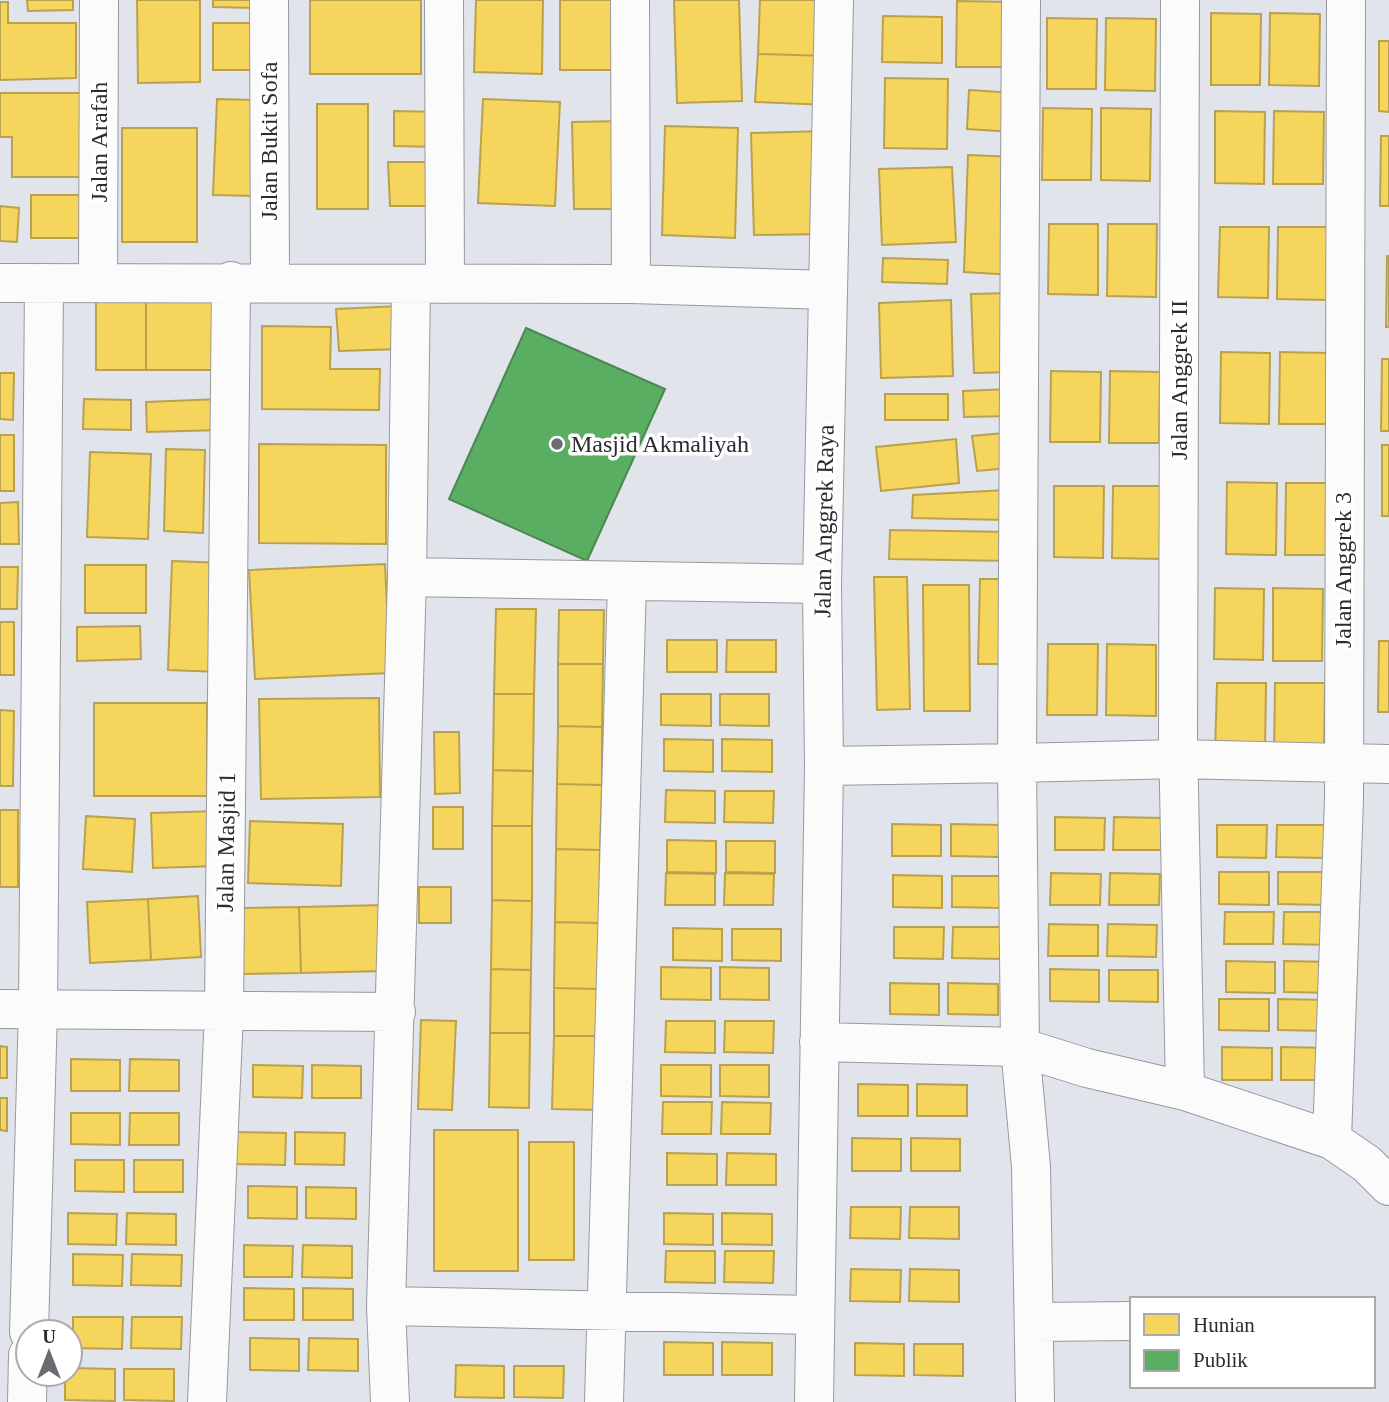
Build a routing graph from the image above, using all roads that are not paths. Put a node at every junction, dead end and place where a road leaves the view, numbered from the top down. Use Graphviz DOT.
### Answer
graph roads {
  1 [pos="99,0"];
  2 [pos="269,0"];
  3 [pos="444,0"];
  4 [pos="631,0"];
  5 [pos="834,0"];
  6 [pos="1021,0"];
  7 [pos="1180,0"];
  8 [pos="1346,0"];
  9 [pos="231,281"];
  10 [pos="270,282"];
  11 [pos="0,283"];
  12 [pos="44,283"];
  13 [pos="99,283"];
  14 [pos="428,284"];
  15 [pos="631,284"];
  16 [pos="828,290"];
  17 [pos="407,577"];
  18 [pos="627,581"];
  19 [pos="822,584"];
  20 [pos="1178,760"];
  21 [pos="1017,763"];
  22 [pos="1344,764"];
  23 [pos="1389,764"];
  24 [pos="824,766"];
  25 [pos="0,1009"];
  26 [pos="38,1009"];
  27 [pos="224,1012"];
  28 [pos="396,1012"];
  29 [pos="819,1042"];
  30 [pos="1020,1047"];
  31 [pos="1185,1091"];
  32 [pos="1332,1140"];
  33 [pos="1389,1186"];
  34 [pos="386,1306"];
  35 [pos="606,1309"];
  36 [pos="815,1315"];
  37 [pos="29,1318"];
  38 [pos="1130,1321"];
  39 [pos="1036,1322"];
  40 [pos="207,1402"];
  41 [pos="390,1402"];
  42 [pos="604,1402"];
  43 [pos="814,1402"];
  44 [pos="1035,1402"];
  1 -- 13 [label="street, Jalan Arafah"];
  2 -- 10 [label="street, Jalan Bukit Sofa"];
  3 -- 14 [label="street"];
  4 -- 15 [label="street"];
  5 -- 16 [label="street, Jalan Anggrek Raya"];
  6 -- 21 [label="street"];
  7 -- 20 [label="street, Jalan Anggrek II"];
  8 -- 22 [label="street, Jalan Anggrek 3"];
  9 -- 10 [label="street"];
  9 -- 13 [label="street"];
  9 -- 27 [label="street, Jalan Masjid 1"];
  10 -- 14 [label="street"];
  11 -- 12 [label="street"];
  12 -- 13 [label="street"];
  12 -- 26 [label="street"];
  14 -- 15 [label="street"];
  14 -- 17 [label="street"];
  15 -- 16 [label="street"];
  16 -- 19 [label="street, Jalan Anggrek Raya"];
  17 -- 18 [label="street"];
  17 -- 28 [label="street"];
  18 -- 19 [label="street"];
  18 -- 35 [label="street"];
  19 -- 24 [label="street, Jalan Anggrek Raya"];
  20 -- 21 [label="street"];
  20 -- 22 [label="street"];
  20 -- 31 [label="street, Jalan Anggrek II"];
  21 -- 24 [label="street"];
  21 -- 30 [label="street"];
  22 -- 23 [label="street"];
  22 -- 32 [label="street, Jalan Anggrek 3"];
  24 -- 29 [label="street, Jalan Anggrek Raya"];
  25 -- 26 [label="street"];
  26 -- 27 [label="street"];
  26 -- 37 [label="street"];
  27 -- 28 [label="street"];
  27 -- 40 [label="street, Jalan Masjid 1"];
  28 -- 34 [label="street"];
  29 -- 30 [label="street"];
  29 -- 36 [label="street, Jalan Anggrek Raya"];
  30 -- 31 [label="street"];
  30 -- 39 [label="street"];
  31 -- 32 [label="street"];
  32 -- 33 [label="street"];
  34 -- 35 [label="street"];
  34 -- 41 [label="street"];
  35 -- 36 [label="street"];
  35 -- 42 [label="street"];
  36 -- 43 [label="street, Jalan Anggrek Raya"];
  38 -- 39 [label="street"];
  39 -- 44 [label="street"];
}
